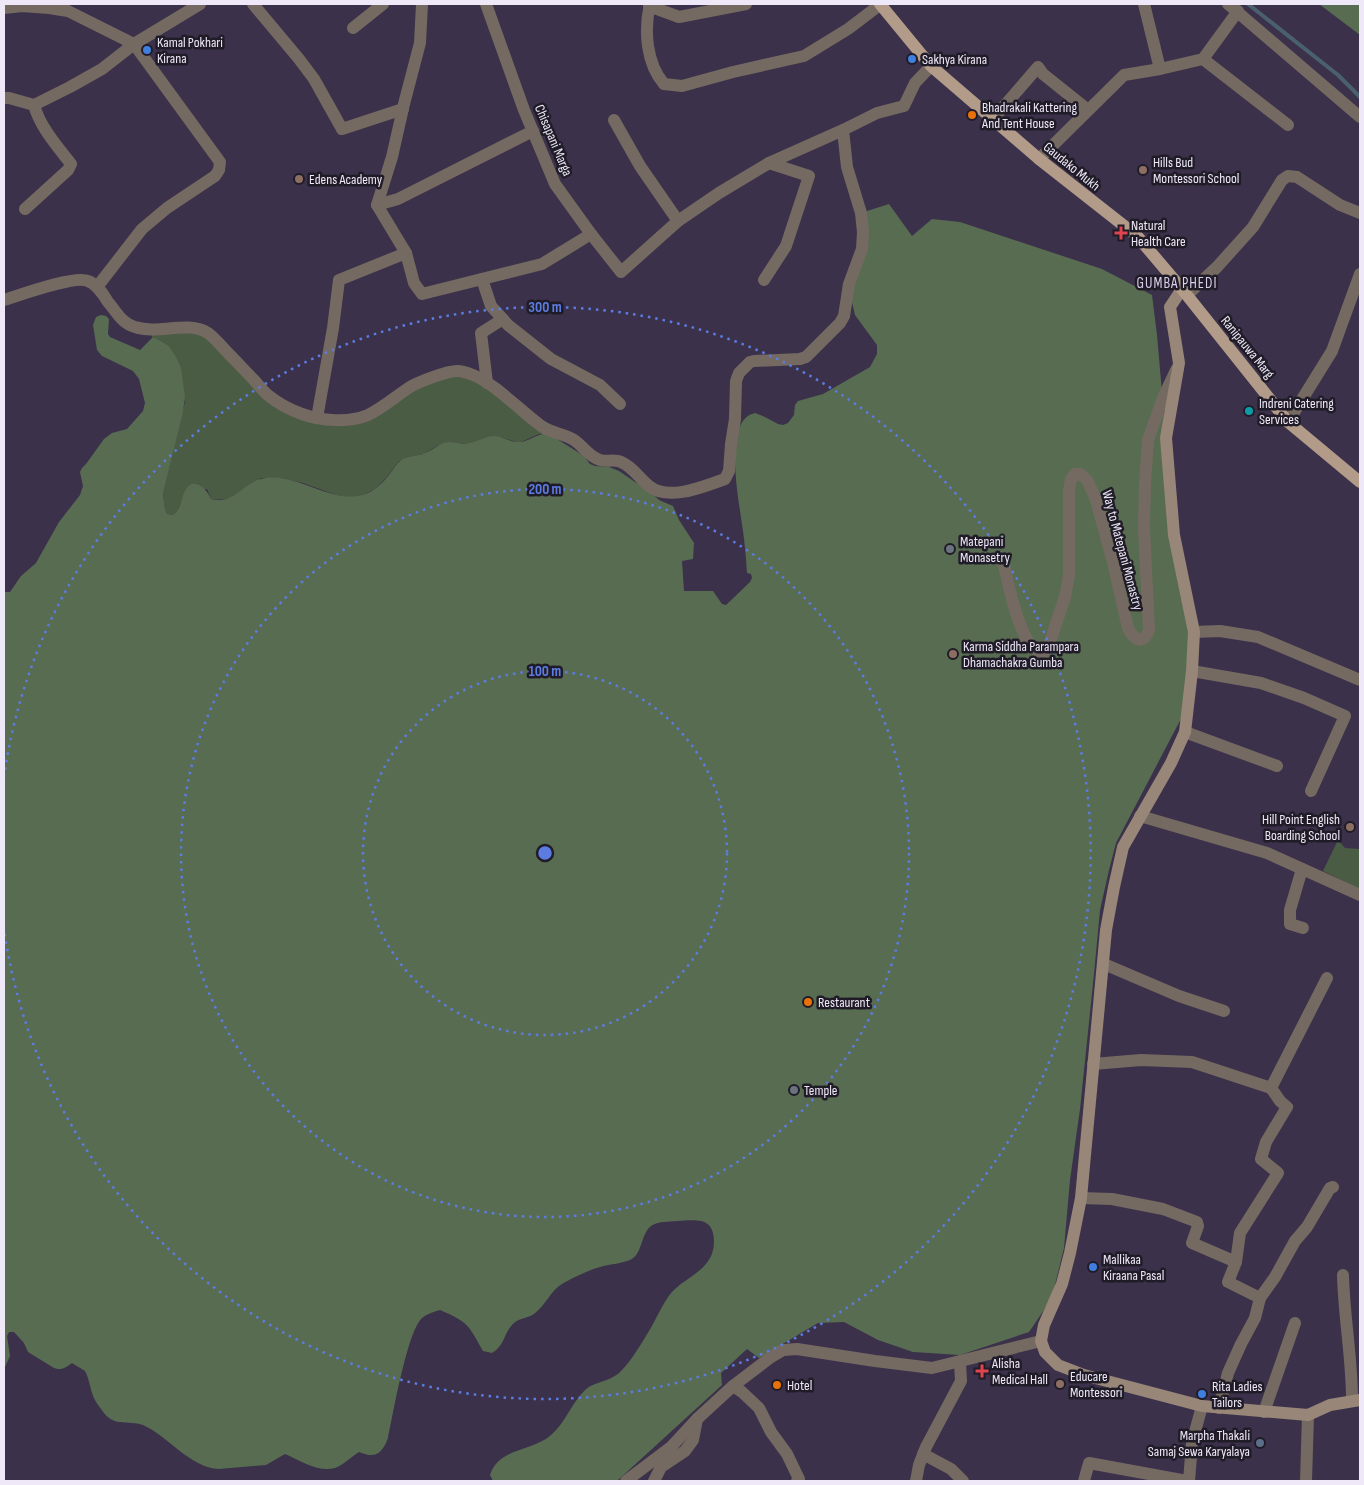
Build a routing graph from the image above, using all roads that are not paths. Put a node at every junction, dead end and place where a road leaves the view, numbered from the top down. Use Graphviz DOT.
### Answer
graph roads {
  1 [pos="200,4"];
  2 [pos="252,4"];
  3 [pos="383,4"];
  4 [pos="422,4"];
  5 [pos="486,4"];
  6 [pos="746,4"];
  7 [pos="880,4"];
  8 [pos="1144,4"];
  9 [pos="22,5"];
  10 [pos="649,5"];
  11 [pos="4,8"];
  12 [pos="1233,8"];
  13 [pos="353,28"];
  14 [pos="134,44"];
  15 [pos="1203,59"];
  16 [pos="931,66"];
  17 [pos="1160,69"];
  18 [pos="4,98"];
  19 [pos="34,106"];
  20 [pos="402,109"];
  21 [pos="1088,110"];
  22 [pos="1360,117"];
  23 [pos="614,120"];
  24 [pos="993,120"];
  25 [pos="1288,125"];
  26 [pos="844,130"];
  27 [pos="533,131"];
  28 [pos="1039,159"];
  29 [pos="770,163"];
  30 [pos="377,205"];
  31 [pos="25,209"];
  32 [pos="1360,213"];
  33 [pos="678,221"];
  34 [pos="591,234"];
  35 [pos="406,253"];
  36 [pos="1360,274"];
  37 [pos="482,279"];
  38 [pos="764,280"];
  39 [pos="97,287"];
  40 [pos="1185,292"];
  41 [pos="4,300"];
  42 [pos="503,319"];
  43 [pos="1179,363"];
  44 [pos="487,383"];
  45 [pos="620,404"];
  46 [pos="317,418"];
  47 [pos="1288,422"];
  48 [pos="1360,482"];
  49 [pos="1003,561"];
  50 [pos="1194,632"];
  51 [pos="1192,671"];
  52 [pos="1360,680"];
  53 [pos="1185,732"];
  54 [pos="1277,766"];
  55 [pos="1311,791"];
  56 [pos="1140,816"];
  57 [pos="1302,869"];
  58 [pos="1360,895"];
  59 [pos="1303,928"];
  60 [pos="1104,964"];
  61 [pos="1327,978"];
  62 [pos="1224,1011"];
  63 [pos="1093,1064"];
  64 [pos="1271,1088"];
  65 [pos="1333,1187"];
  66 [pos="1081,1198"];
  67 [pos="1236,1262"];
  68 [pos="1343,1275"];
  69 [pos="1260,1298"];
  70 [pos="1295,1323"];
  71 [pos="1041,1341"];
  72 [pos="960,1362"];
  73 [pos="734,1386"];
  74 [pos="1356,1400"];
  75 [pos="1202,1406"];
  76 [pos="1219,1408"];
  77 [pos="1264,1412"];
  78 [pos="1308,1415"];
  79 [pos="697,1419"];
  80 [pos="923,1454"];
  81 [pos="626,1481"];
  82 [pos="654,1481"];
  83 [pos="797,1481"];
  84 [pos="916,1481"];
  85 [pos="963,1481"];
  86 [pos="1084,1481"];
  87 [pos="1188,1481"];
  88 [pos="1306,1481"];
  1 -- 14 [label="street"];
  2 -- 20 [label="street"];
  3 -- 13 [label="street"];
  4 -- 20 [label="street"];
  5 -- 27 [label="street, Chisapani Marga"];
  6 -- 10 [label="street"];
  7 -- 10 [label="street"];
  7 -- 16 [label="main road, Gaudako Mukh"];
  8 -- 17 [label="street"];
  9 -- 11 [label="street"];
  9 -- 14 [label="street"];
  12 -- 15 [label="street"];
  12 -- 22 [label="street"];
  14 -- 19 [label="street"];
  14 -- 39 [label="street"];
  15 -- 17 [label="street"];
  15 -- 25 [label="street"];
  16 -- 24 [label="main road, Gaudako Mukh"];
  16 -- 26 [label="street"];
  17 -- 21 [label="street"];
  18 -- 19 [label="street"];
  19 -- 31 [label="street"];
  20 -- 30 [label="street"];
  21 -- 24 [label="street"];
  21 -- 28 [label="street"];
  23 -- 33 [label="street"];
  24 -- 28 [label="main road, Gaudako Mukh"];
  26 -- 29 [label="street"];
  26 -- 44 [label="street"];
  27 -- 30 [label="street"];
  27 -- 34 [label="street, Chisapani Marga"];
  28 -- 40 [label="main road, Gaudako Mukh"];
  29 -- 33 [label="street"];
  29 -- 38 [label="street"];
  30 -- 35 [label="street"];
  32 -- 40 [label="street"];
  33 -- 34 [label="street, Chisapani Marga"];
  34 -- 37 [label="street"];
  35 -- 37 [label="street"];
  35 -- 46 [label="street"];
  36 -- 47 [label="street"];
  37 -- 42 [label="street"];
  39 -- 41 [label="street"];
  39 -- 46 [label="street"];
  40 -- 43 [label="main road"];
  40 -- 47 [label="main road, Ranipauwa Marg"];
  42 -- 44 [label="street"];
  42 -- 45 [label="street"];
  43 -- 49 [label="street, Way to Matepani Monastry"];
  43 -- 50 [label="main road"];
  44 -- 46 [label="street"];
  47 -- 48 [label="main road, Ranipauwa Marg"];
  50 -- 51 [label="main road"];
  50 -- 52 [label="street"];
  51 -- 53 [label="main road"];
  51 -- 55 [label="street"];
  53 -- 54 [label="street"];
  53 -- 56 [label="main road"];
  56 -- 57 [label="street"];
  56 -- 60 [label="main road"];
  57 -- 58 [label="street"];
  57 -- 59 [label="street"];
  60 -- 62 [label="street"];
  60 -- 63 [label="main road"];
  61 -- 64 [label="street"];
  63 -- 64 [label="street"];
  63 -- 66 [label="main road"];
  64 -- 67 [label="street"];
  65 -- 69 [label="street"];
  66 -- 67 [label="street"];
  66 -- 71 [label="main road"];
  67 -- 69 [label="street"];
  68 -- 74 [label="street"];
  69 -- 76 [label="street"];
  70 -- 77 [label="street"];
  71 -- 72 [label="street"];
  71 -- 75 [label="main road"];
  72 -- 73 [label="street"];
  72 -- 80 [label="street"];
  73 -- 79 [label="street"];
  73 -- 83 [label="street"];
  74 -- 78 [label="main road"];
  75 -- 76 [label="main road"];
  75 -- 87 [label="street"];
  76 -- 77 [label="main road"];
  77 -- 78 [label="main road"];
  78 -- 88 [label="street"];
  79 -- 81 [label="street"];
  79 -- 82 [label="street"];
  80 -- 84 [label="street"];
  80 -- 85 [label="street"];
  86 -- 87 [label="street"];
}
